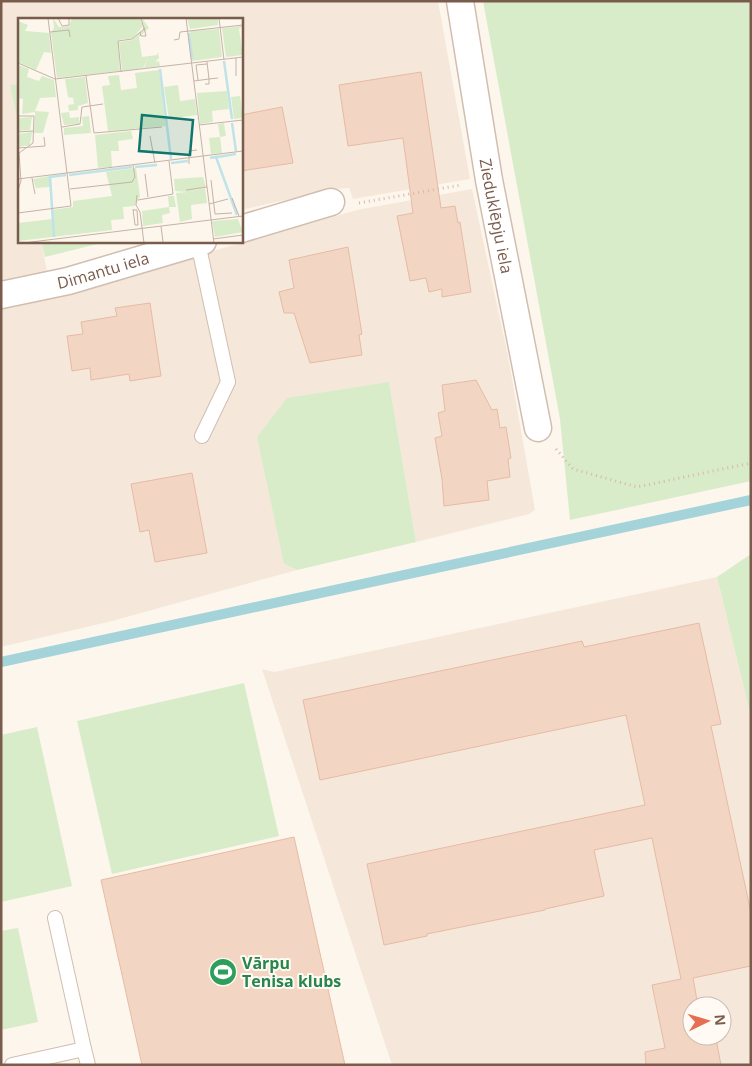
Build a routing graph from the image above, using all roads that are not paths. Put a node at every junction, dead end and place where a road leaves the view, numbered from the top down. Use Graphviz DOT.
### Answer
graph roads {
  1 [pos="460,1"];
  2 [pos="331,202"];
  3 [pos="242,230"];
  4 [pos="200,242"];
  5 [pos="1,296"];
  6 [pos="538,428"];
  7 [pos="202,436"];
  8 [pos="55,918"];
  9 [pos="84,1049"];
  10 [pos="12,1065"];
  11 [pos="88,1065"];
  1 -- 6 [label="street, Zieduklēpju iela"];
  2 -- 3 [label="street"];
  4 -- 5 [label="street, Dimantu iela"];
  4 -- 7 [label="lane"];
  8 -- 9 [label="lane"];
  9 -- 10 [label="lane"];
  9 -- 11 [label="lane"];
}
